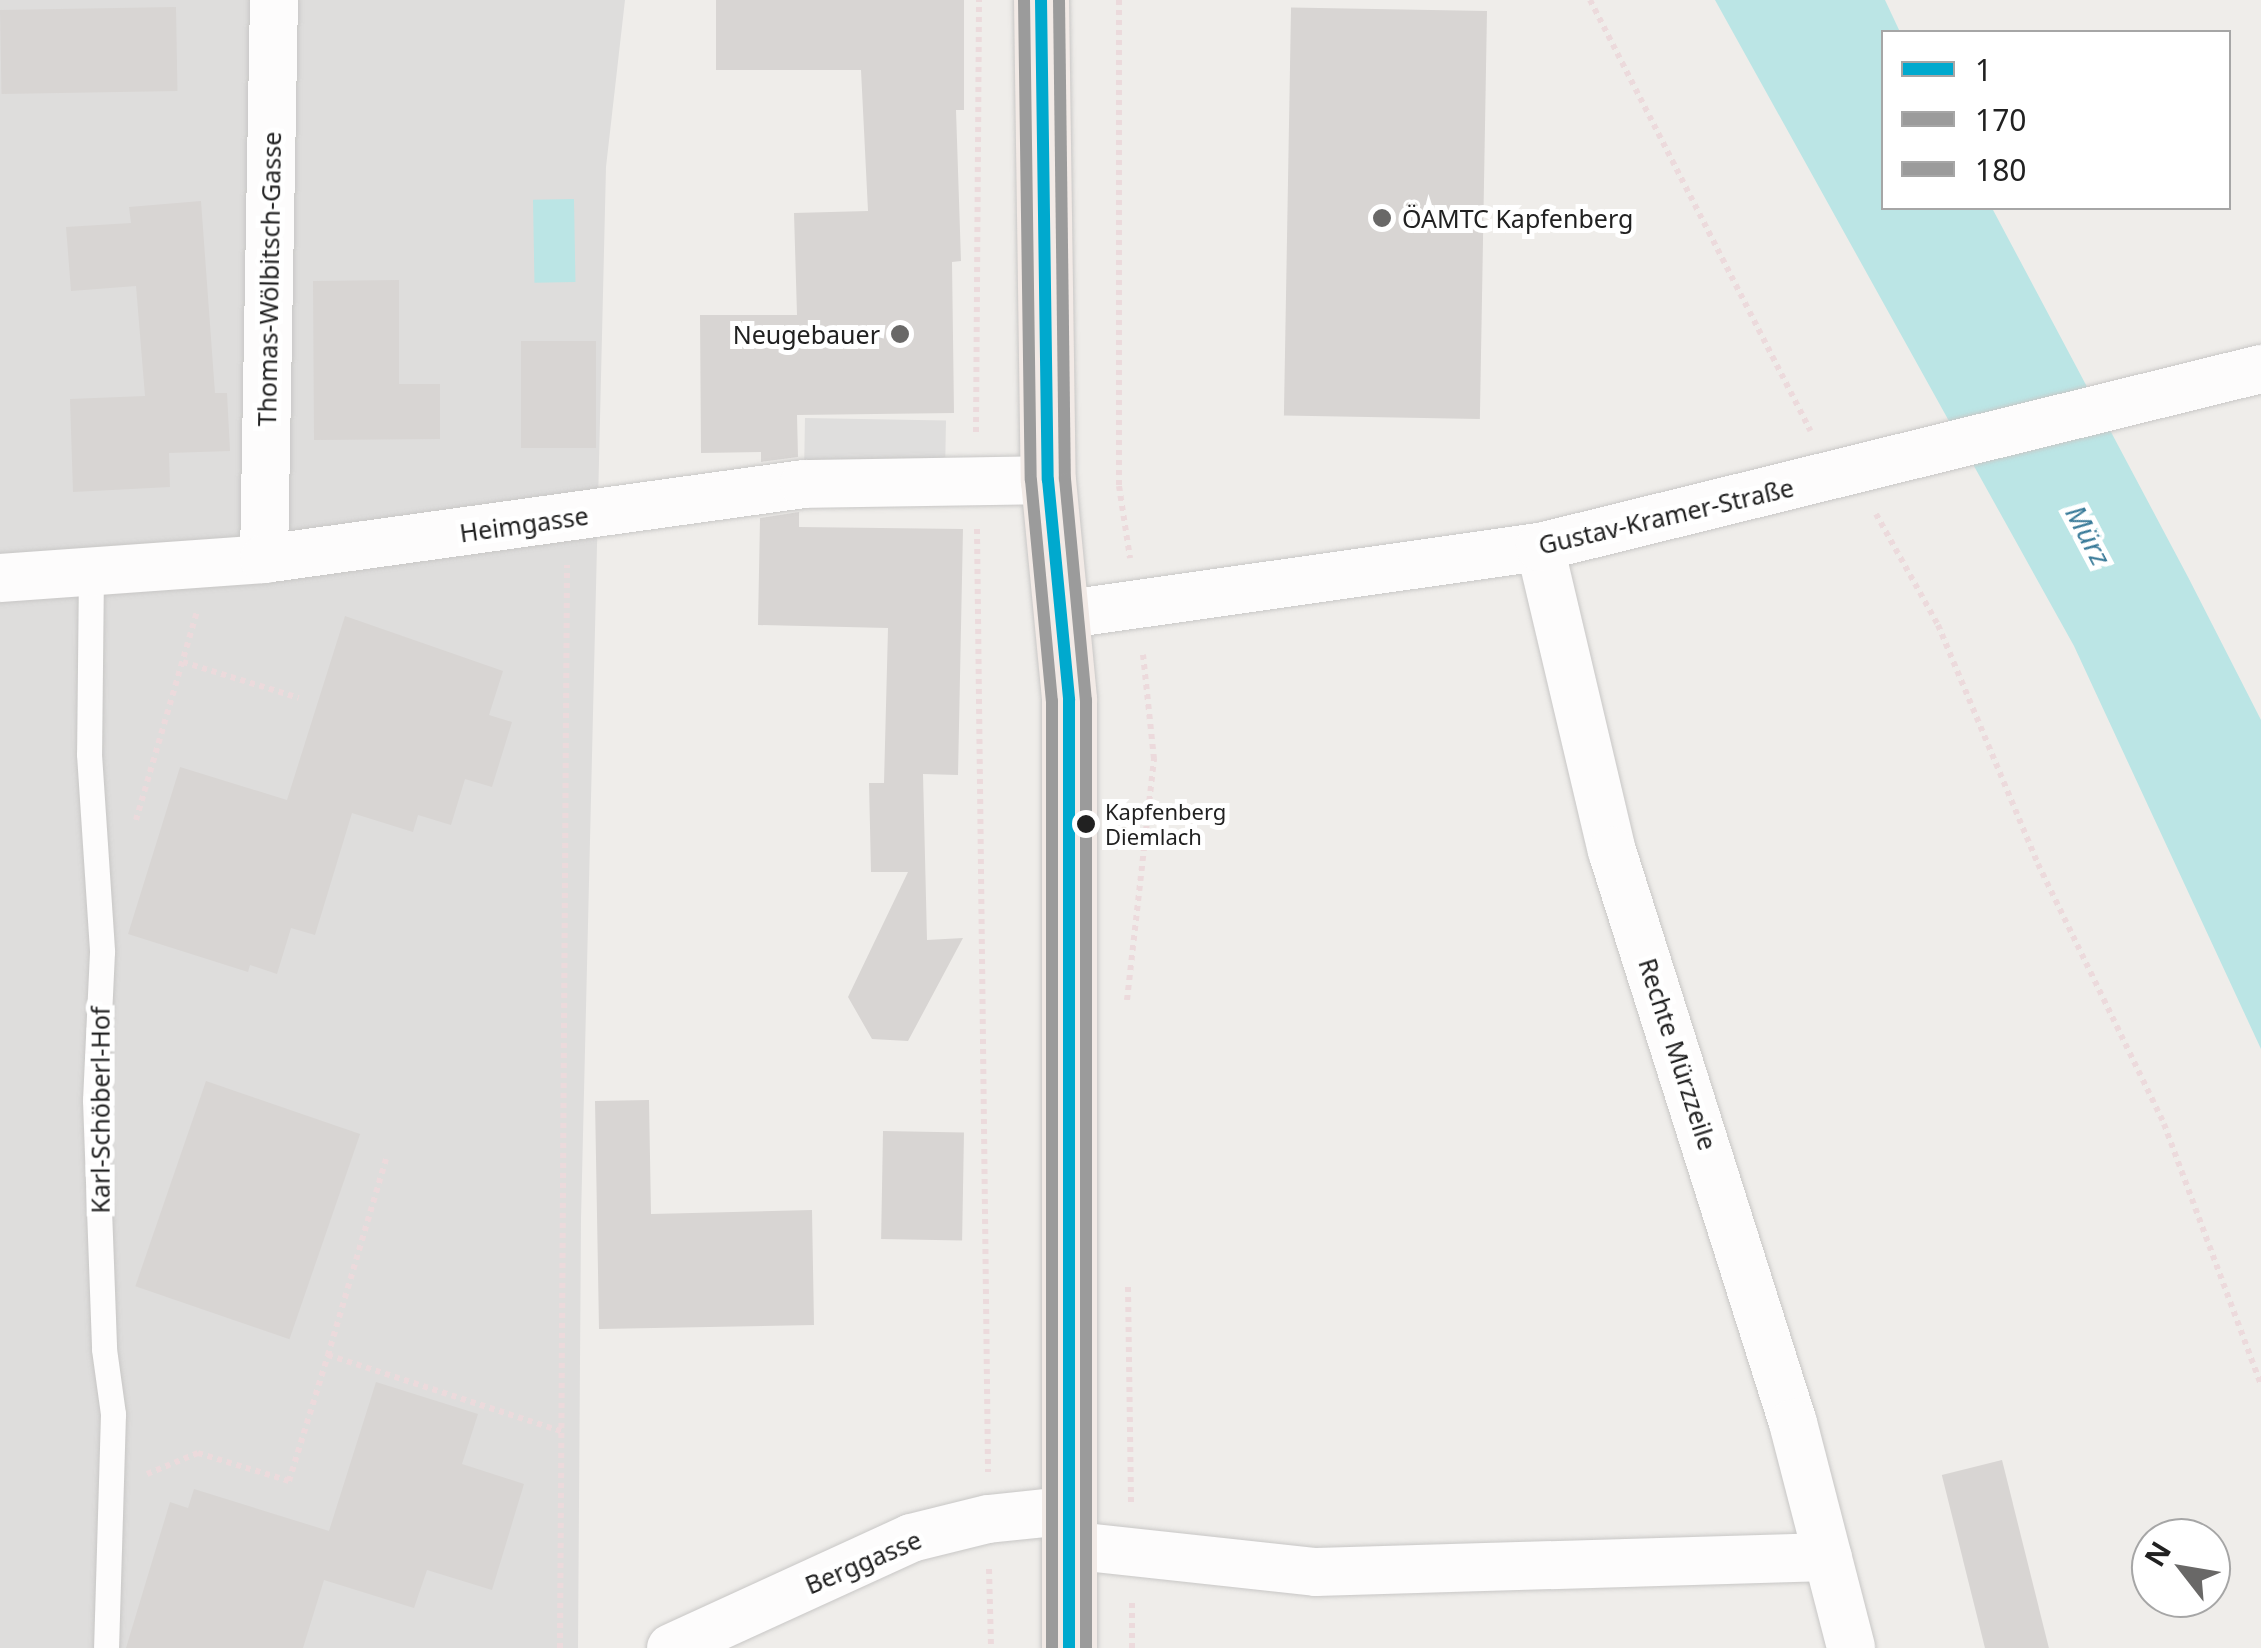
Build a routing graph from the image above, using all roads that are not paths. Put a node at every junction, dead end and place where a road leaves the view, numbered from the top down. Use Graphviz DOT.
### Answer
graph roads {
  1 [pos="274,0"];
  2 [pos="1041,0"];
  3 [pos="2261,370"];
  4 [pos="1048,480"];
  5 [pos="1540,547"];
  6 [pos="264,558"];
  7 [pos="90,571"];
  8 [pos="0,578"];
  9 [pos="1061,615"];
  10 [pos="1066,1528"];
  11 [pos="1828,1557"];
  12 [pos="106,1648"];
  13 [pos="671,1648"];
  14 [pos="1069,1648"];
  15 [pos="1851,1648"];
  1 -- 6 [label="street, Thomas-Wölbitsch-Gasse"];
  2 -- 4 [label="main road"];
  3 -- 5 [label="street, Gustav-Kramer-Straße"];
  4 -- 6 [label="street, Heimgasse"];
  4 -- 9 [label="main road"];
  5 -- 9 [label="street, Gustav-Kramer-Straße"];
  5 -- 11 [label="street, Rechte Mürzzeile"];
  6 -- 7 [label="street, Heimgasse"];
  7 -- 8 [label="street, Heimgasse"];
  7 -- 12 [label="lane, Karl-Schöberl-Hof"];
  9 -- 10 [label="main road"];
  10 -- 11 [label="street"];
  10 -- 13 [label="street, Berggasse"];
  10 -- 14 [label="main road"];
  11 -- 15 [label="street, Rechte Mürzzeile"];
}
